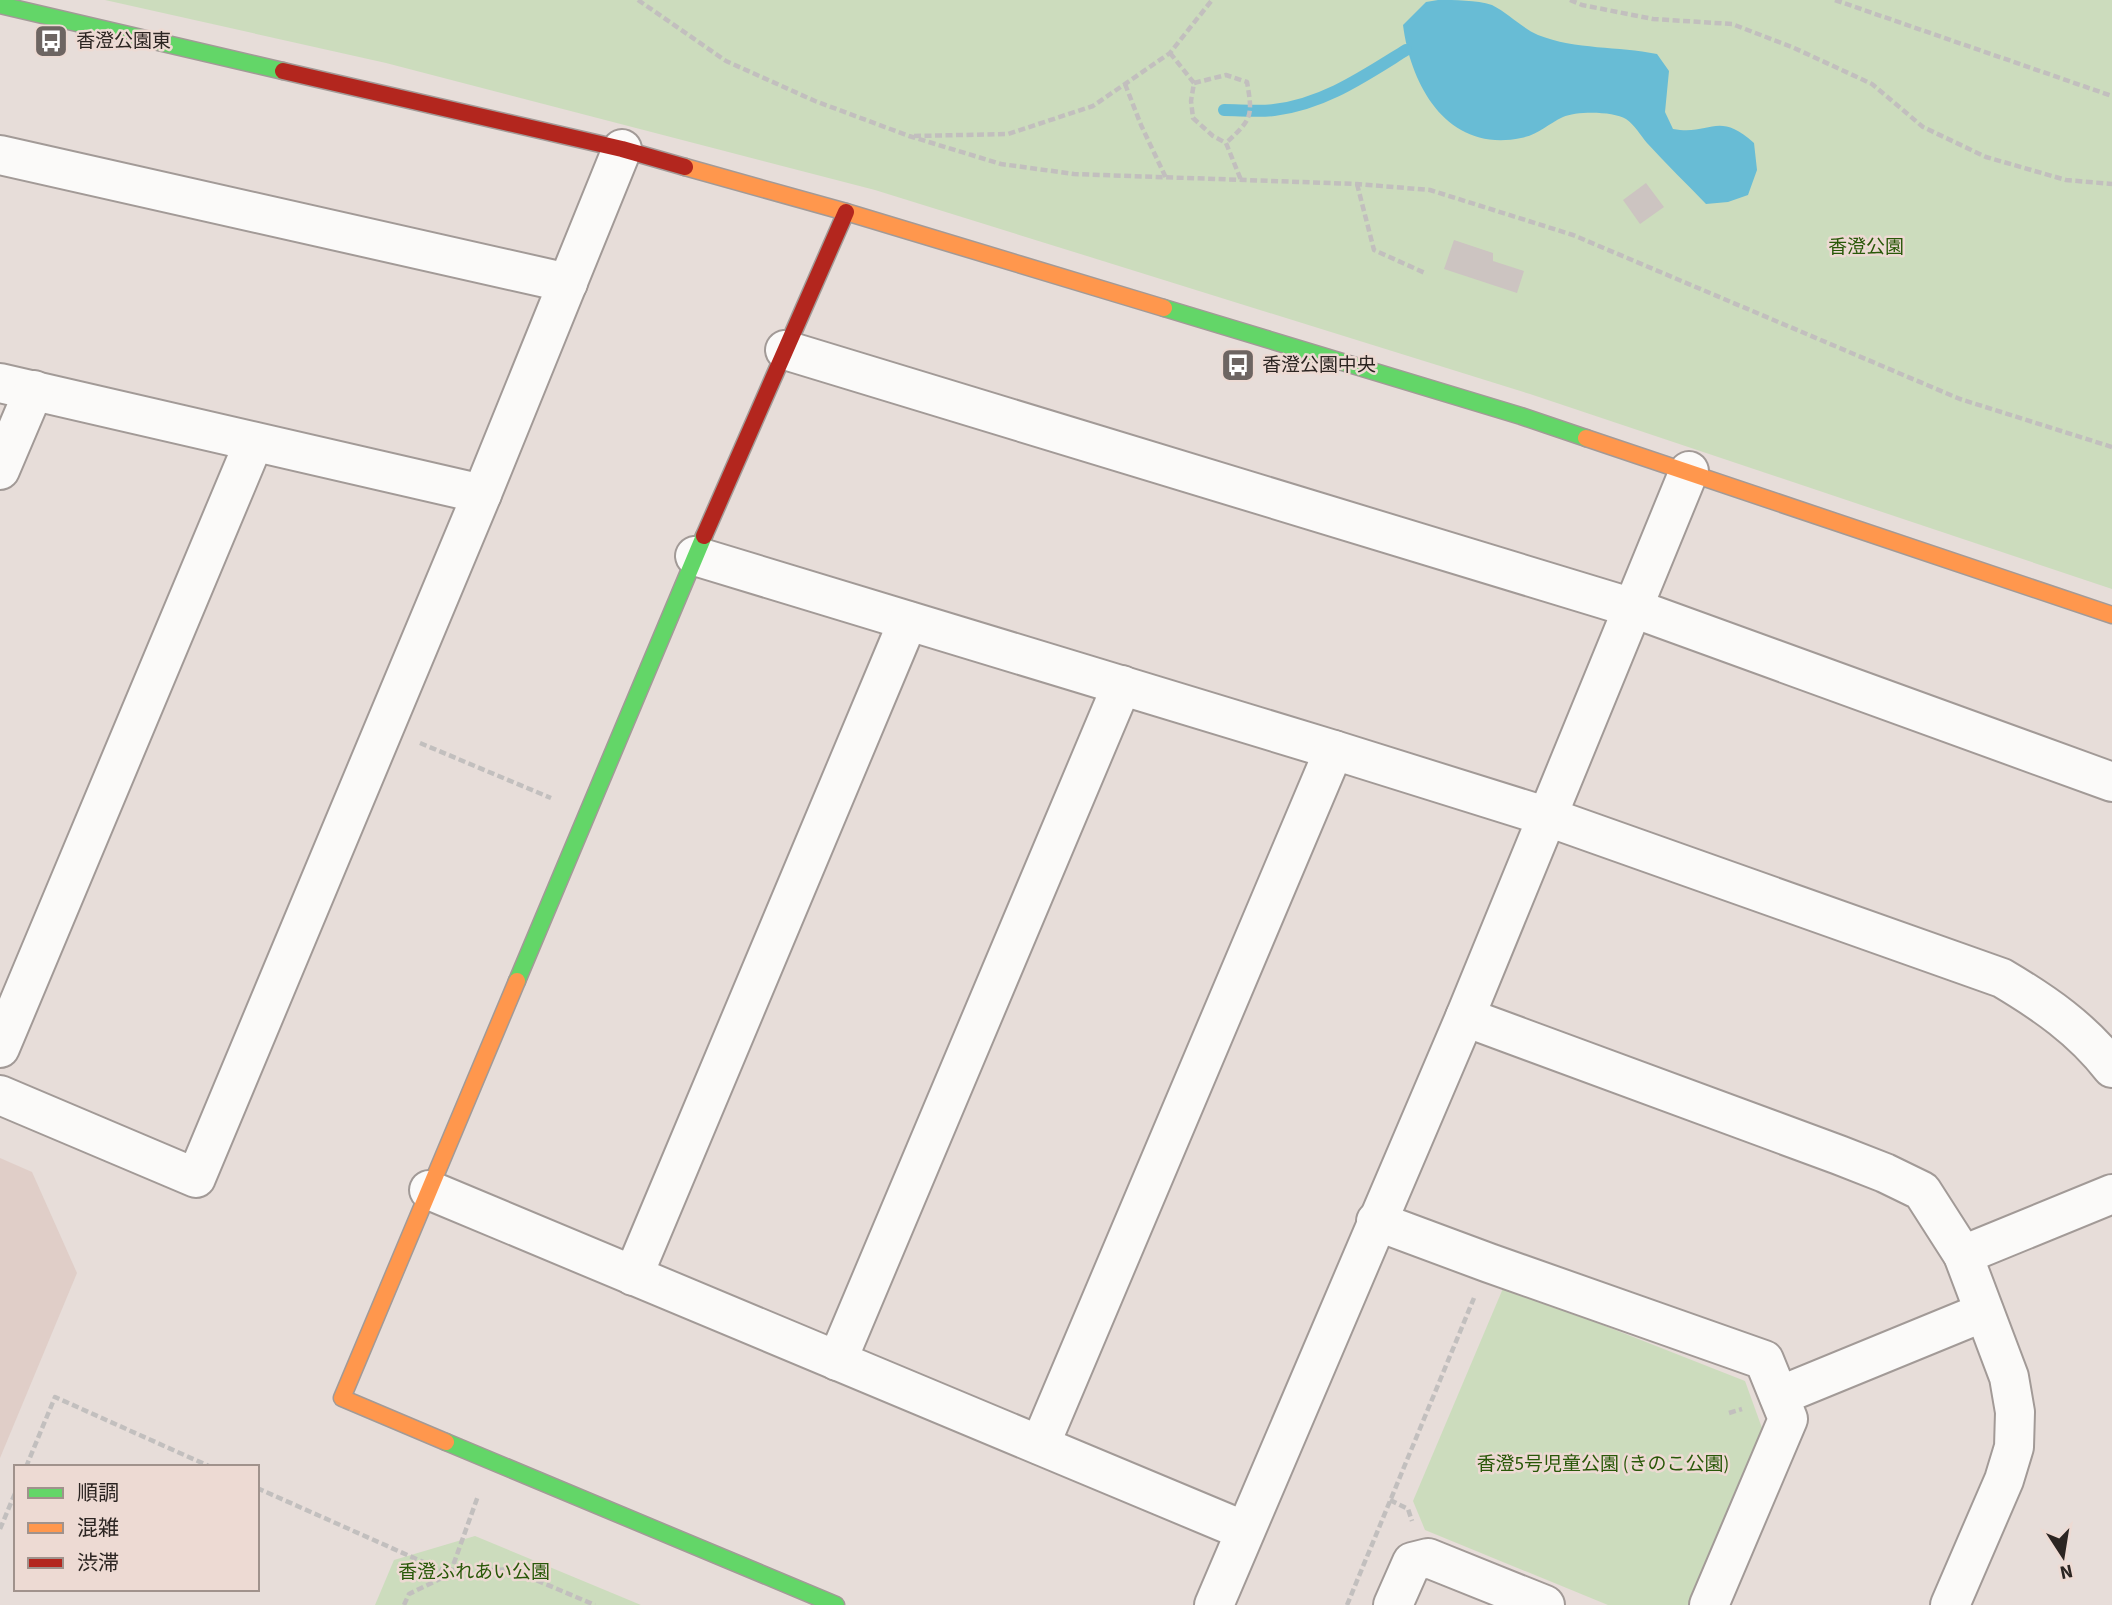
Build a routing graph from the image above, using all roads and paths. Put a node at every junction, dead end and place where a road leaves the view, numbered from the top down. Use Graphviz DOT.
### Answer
graph roads {
  1 [pos="638,0"];
  2 [pos="1212,0"];
  3 [pos="1570,0"];
  4 [pos="1835,0"];
  5 [pos="0,5"];
  6 [pos="1170,53"];
  7 [pos="1194,83"];
  8 [pos="1125,84"];
  9 [pos="2112,96"];
  10 [pos="909,136"];
  11 [pos="1226,143"];
  12 [pos="622,149"];
  13 [pos="0,155"];
  14 [pos="1166,178"];
  15 [pos="1241,180"];
  16 [pos="1357,184"];
  17 [pos="2112,184"];
  18 [pos="846,212"];
  19 [pos="1425,273"];
  20 [pos="568,283"];
  21 [pos="785,350"];
  22 [pos="17,386"];
  23 [pos="254,442"];
  24 [pos="2112,447"];
  25 [pos="0,470"];
  26 [pos="1689,471"];
  27 [pos="482,494"];
  28 [pos="695,556"];
  29 [pos="1633,608"];
  30 [pos="2112,615"];
  31 [pos="908,621"];
  32 [pos="1122,685"];
  33 [pos="384,728"];
  34 [pos="1334,750"];
  35 [pos="2112,782"];
  36 [pos="587,813"];
  37 [pos="1548,817"];
  38 [pos="1465,1017"];
  39 [pos="0,1048"];
  40 [pos="2112,1068"];
  41 [pos="0,1095"];
  42 [pos="429,1190"];
  43 [pos="2112,1194"];
  44 [pos="1376,1221"];
  45 [pos="1963,1255"];
  46 [pos="1489,1264"];
  47 [pos="633,1276"];
  48 [pos="1984,1312"];
  49 [pos="837,1361"];
  50 [pos="1779,1396"];
  51 [pos="1040,1445"];
  52 [pos="491,1460"];
  53 [pos="27,1465"];
  54 [pos="207,1465"];
  55 [pos="259,1489"];
  56 [pos="14,1496"];
  57 [pos="0,1529"];
  58 [pos="1245,1531"];
  59 [pos="450,1574"];
  60 [pos="404,1605"];
  61 [pos="595,1605"];
  62 [pos="836,1605"];
  63 [pos="1214,1605"];
  64 [pos="1348,1605"];
  65 [pos="1393,1605"];
  66 [pos="1545,1605"];
  67 [pos="1709,1605"];
  68 [pos="1950,1605"];
  1 -- 10 [label="path"];
  2 -- 6 [label="path"];
  3 -- 17 [label="path"];
  4 -- 9 [label="path"];
  5 -- 12 [label="street"];
  6 -- 7 [label="path"];
  6 -- 8 [label="path"];
  7 -- 11 [label="path"];
  7 -- 11 [label="path"];
  8 -- 10 [label="path"];
  8 -- 14 [label="path"];
  10 -- 14 [label="path"];
  11 -- 15 [label="path"];
  12 -- 18 [label="street"];
  12 -- 20 [label="street"];
  13 -- 20 [label="street"];
  14 -- 15 [label="path"];
  15 -- 16 [label="path"];
  16 -- 19 [label="path"];
  16 -- 24 [label="path"];
  18 -- 21 [label="street"];
  18 -- 26 [label="street"];
  20 -- 27 [label="street"];
  21 -- 28 [label="street"];
  21 -- 29 [label="street"];
  22 -- 23 [label="street"];
  22 -- 25 [label="street"];
  23 -- 27 [label="street"];
  23 -- 39 [label="street"];
  26 -- 29 [label="street"];
  26 -- 30 [label="street"];
  27 -- 33 [label="street"];
  28 -- 31 [label="street"];
  28 -- 36 [label="street"];
  29 -- 35 [label="street"];
  29 -- 37 [label="street"];
  31 -- 32 [label="street"];
  31 -- 47 [label="street"];
  32 -- 34 [label="street"];
  32 -- 49 [label="street"];
  33 -- 36 [label="path"];
  33 -- 41 [label="street"];
  34 -- 37 [label="street"];
  34 -- 51 [label="street"];
  36 -- 42 [label="street"];
  37 -- 38 [label="street"];
  37 -- 40 [label="street"];
  38 -- 44 [label="street"];
  38 -- 45 [label="street"];
  42 -- 47 [label="street"];
  42 -- 52 [label="street"];
  43 -- 45 [label="street"];
  44 -- 46 [label="street"];
  44 -- 58 [label="street"];
  45 -- 48 [label="street"];
  46 -- 50 [label="street"];
  46 -- 64 [label="path"];
  47 -- 49 [label="street"];
  48 -- 50 [label="street"];
  48 -- 68 [label="street"];
  49 -- 51 [label="street"];
  50 -- 67 [label="street"];
  51 -- 58 [label="street"];
  52 -- 59 [label="path"];
  52 -- 62 [label="street"];
  53 -- 54 [label="path"];
  55 -- 59 [label="path"];
  56 -- 57 [label="path"];
  58 -- 63 [label="street"];
  59 -- 60 [label="path"];
  59 -- 61 [label="path"];
  65 -- 66 [label="street"];
}
